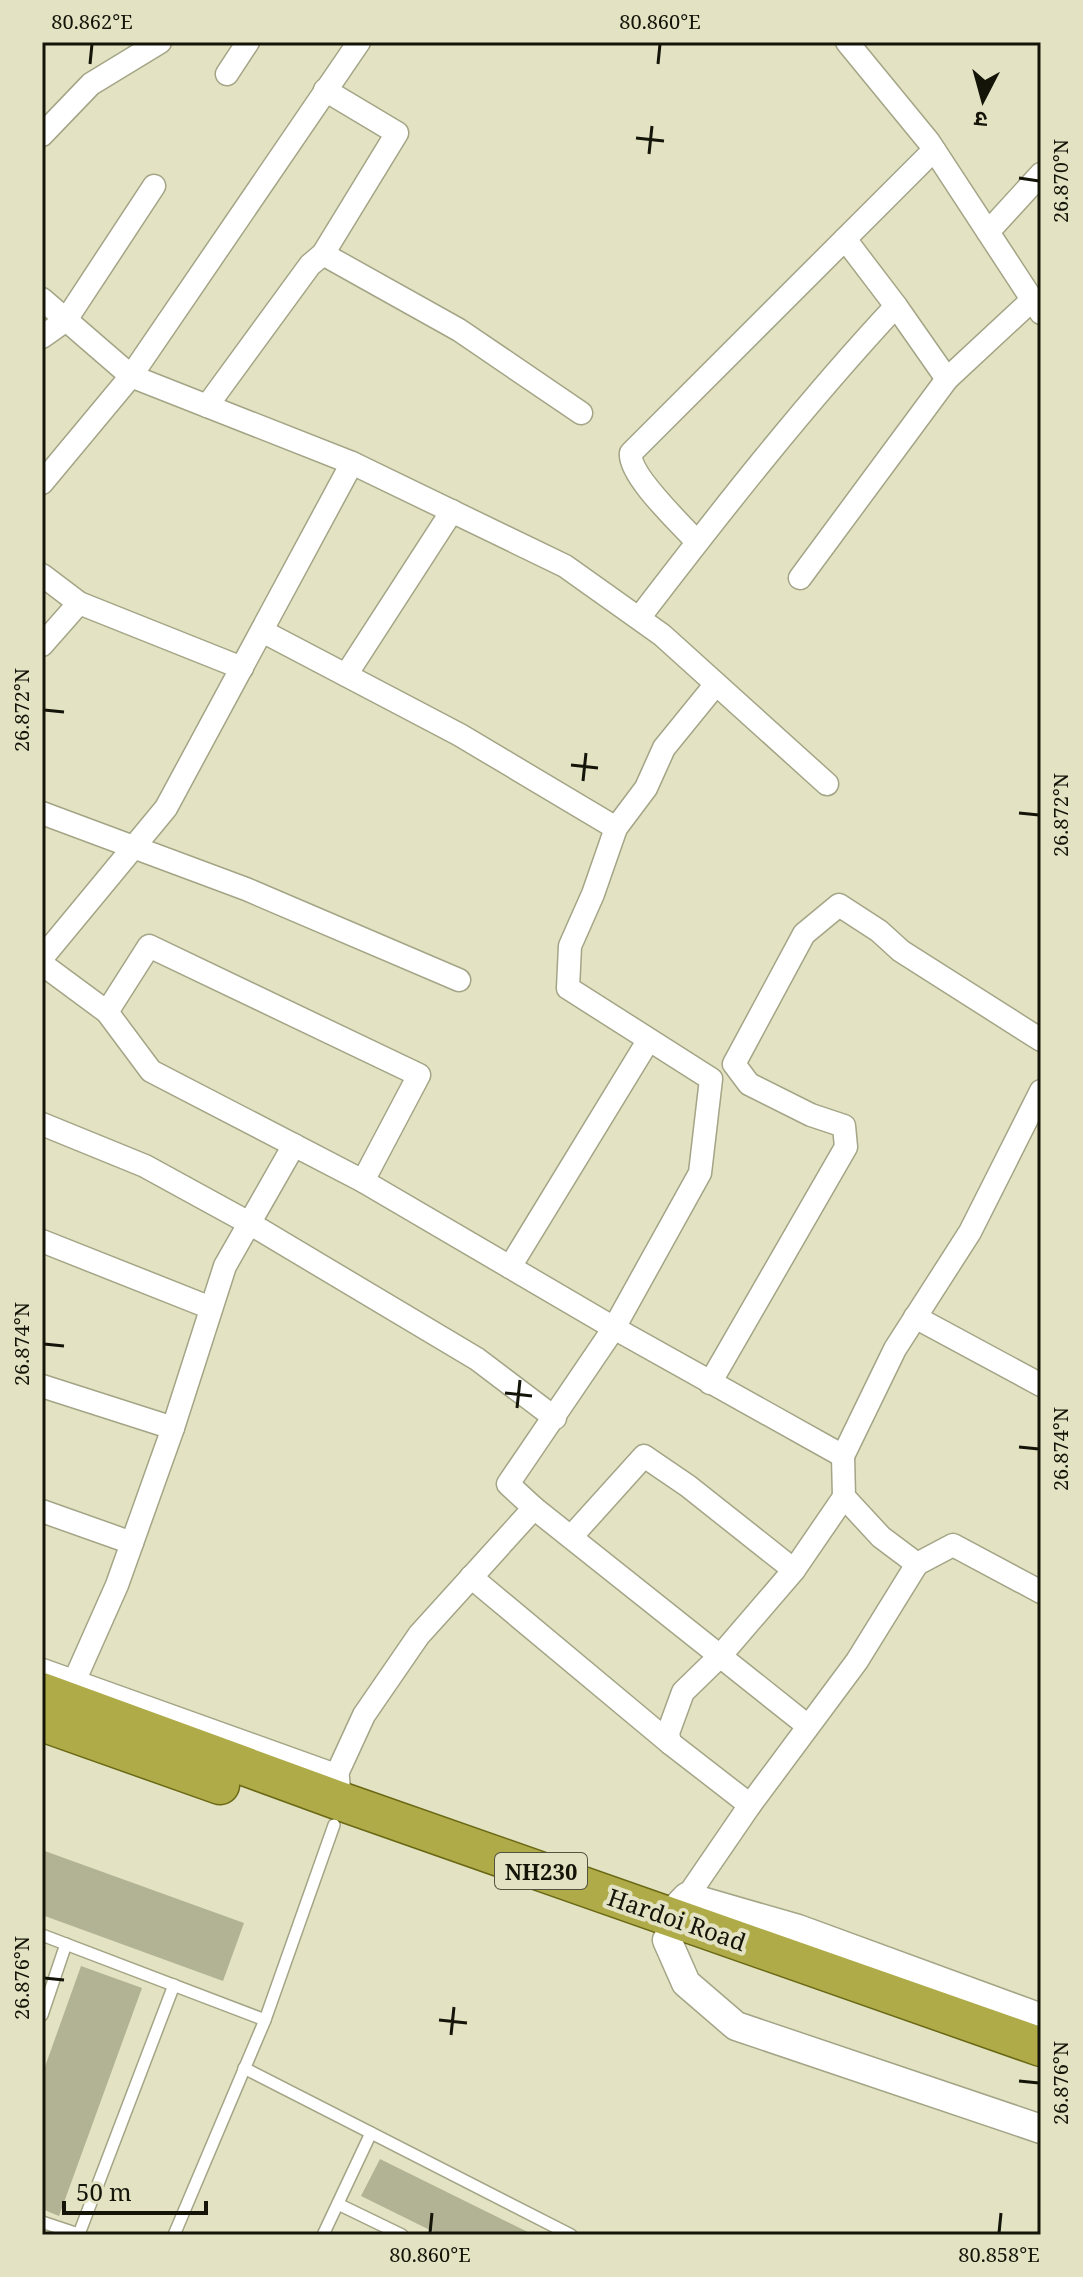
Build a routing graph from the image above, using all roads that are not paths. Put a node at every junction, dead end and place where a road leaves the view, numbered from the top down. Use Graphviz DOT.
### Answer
graph roads {
  1 [pos="160,42"];
  2 [pos="248,42"];
  3 [pos="359,42"];
  4 [pos="847,42"];
  5 [pos="227,74"];
  6 [pos="325,90"];
  7 [pos="50,112"];
  8 [pos="42,135"];
  9 [pos="934,150"];
  10 [pos="1041,174"];
  11 [pos="154,186"];
  12 [pos="988,232"];
  13 [pos="845,239"];
  14 [pos="323,254"];
  15 [pos="42,299"];
  16 [pos="896,306"];
  17 [pos="1037,307"];
  18 [pos="66,320"];
  19 [pos="42,337"];
  20 [pos="131,376"];
  21 [pos="947,379"];
  22 [pos="207,406"];
  23 [pos="581,413"];
  24 [pos="352,463"];
  25 [pos="43,480"];
  26 [pos="452,511"];
  27 [pos="697,542"];
  28 [pos="42,575"];
  29 [pos="800,578"];
  30 [pos="79,603"];
  31 [pos="639,618"];
  32 [pos="262,631"];
  33 [pos="42,645"];
  34 [pos="242,668"];
  35 [pos="346,675"];
  36 [pos="716,684"];
  37 [pos="827,784"];
  38 [pos="42,813"];
  39 [pos="616,828"];
  40 [pos="132,848"];
  41 [pos="42,958"];
  42 [pos="42,964"];
  43 [pos="459,980"];
  44 [pos="107,1012"];
  45 [pos="1041,1040"];
  46 [pos="648,1041"];
  47 [pos="1041,1091"];
  48 [pos="42,1124"];
  49 [pos="294,1145"];
  50 [pos="363,1181"];
  51 [pos="249,1223"];
  52 [pos="42,1241"];
  53 [pos="510,1267"];
  54 [pos="211,1308"];
  55 [pos="915,1317"];
  56 [pos="614,1328"];
  57 [pos="710,1383"];
  58 [pos="1041,1385"];
  59 [pos="42,1386"];
  60 [pos="555,1418"];
  61 [pos="173,1428"];
  62 [pos="843,1456"];
  63 [pos="844,1497"];
  64 [pos="534,1508"];
  65 [pos="42,1511"];
  66 [pos="571,1537"];
  67 [pos="132,1543"];
  68 [pos="917,1564"];
  69 [pos="794,1570"];
  70 [pos="471,1577"];
  71 [pos="1041,1592"];
  72 [pos="721,1655"];
  73 [pos="42,1673"];
  74 [pos="58,1688"];
  75 [pos="42,1722"];
  76 [pos="808,1726"];
  77 [pos="670,1743"];
  78 [pos="335,1801"];
  79 [pos="750,1805"];
  80 [pos="674,1918"];
  81 [pos="42,1935"];
  82 [pos="66,1944"];
  83 [pos="174,1985"];
  84 [pos="42,2015"];
  85 [pos="1041,2018"];
  86 [pos="265,2020"];
  87 [pos="1041,2047"];
  88 [pos="244,2068"];
  89 [pos="1041,2075"];
  90 [pos="1041,2129"];
  91 [pos="371,2133"];
  92 [pos="338,2204"];
  93 [pos="42,2222"];
  94 [pos="80,2235"];
  95 [pos="174,2235"];
  96 [pos="323,2235"];
  97 [pos="402,2235"];
  98 [pos="571,2235"];
  1 -- 7 [label="street"];
  2 -- 5 [label="street"];
  3 -- 6 [label="street"];
  4 -- 9 [label="street"];
  6 -- 14 [label="street"];
  6 -- 20 [label="street"];
  7 -- 8 [label="street"];
  9 -- 12 [label="street"];
  9 -- 13 [label="street"];
  10 -- 12 [label="street"];
  11 -- 18 [label="street"];
  12 -- 17 [label="street"];
  13 -- 16 [label="street"];
  13 -- 27 [label="street"];
  14 -- 22 [label="street"];
  14 -- 23 [label="street"];
  15 -- 18 [label="street"];
  16 -- 21 [label="street"];
  16 -- 27 [label="street"];
  17 -- 21 [label="street"];
  18 -- 19 [label="street"];
  18 -- 20 [label="street"];
  20 -- 22 [label="street"];
  20 -- 25 [label="street"];
  21 -- 29 [label="street"];
  22 -- 24 [label="street"];
  24 -- 26 [label="street"];
  24 -- 32 [label="street"];
  26 -- 31 [label="street"];
  26 -- 35 [label="street"];
  27 -- 31 [label="street"];
  28 -- 30 [label="street"];
  30 -- 33 [label="street"];
  30 -- 34 [label="street"];
  31 -- 36 [label="street"];
  32 -- 34 [label="street"];
  32 -- 35 [label="street"];
  34 -- 40 [label="street"];
  35 -- 39 [label="street"];
  36 -- 37 [label="street"];
  36 -- 39 [label="street"];
  38 -- 40 [label="street"];
  39 -- 46 [label="street"];
  40 -- 41 [label="street"];
  40 -- 43 [label="street"];
  42 -- 44 [label="street"];
  44 -- 49 [label="street"];
  44 -- 50 [label="street"];
  45 -- 57 [label="street"];
  46 -- 53 [label="street"];
  46 -- 56 [label="street"];
  47 -- 55 [label="street"];
  48 -- 51 [label="street"];
  49 -- 50 [label="street"];
  49 -- 51 [label="street"];
  50 -- 53 [label="street"];
  51 -- 54 [label="street"];
  51 -- 60 [label="street"];
  52 -- 54 [label="street"];
  53 -- 56 [label="street"];
  54 -- 61 [label="street"];
  55 -- 58 [label="street"];
  55 -- 62 [label="street"];
  56 -- 57 [label="street"];
  56 -- 60 [label="street"];
  57 -- 62 [label="street"];
  59 -- 61 [label="street"];
  60 -- 64 [label="street"];
  61 -- 67 [label="street"];
  62 -- 63 [label="street"];
  63 -- 68 [label="street"];
  63 -- 69 [label="street"];
  64 -- 66 [label="street"];
  64 -- 70 [label="street"];
  65 -- 67 [label="street"];
  66 -- 69 [label="street"];
  66 -- 72 [label="street"];
  67 -- 74 [label="street"];
  68 -- 71 [label="street"];
  68 -- 76 [label="street"];
  69 -- 72 [label="street"];
  70 -- 77 [label="street"];
  70 -- 78 [label="street"];
  72 -- 76 [label="street"];
  72 -- 77 [label="street"];
  73 -- 74 [label="street"];
  74 -- 78 [label="highway, Hardoi Road / NH230"];
  75 -- 78 [label="highway, Hardoi Road / NH230"];
  76 -- 79 [label="street"];
  77 -- 79 [label="street"];
  78 -- 80 [label="highway, Hardoi Road / NH230"];
  78 -- 86 [label="lane"];
  79 -- 80 [label="street"];
  80 -- 85 [label="street"];
  80 -- 87 [label="highway, Hardoi Road / NH230"];
  80 -- 89 [label="highway, Hardoi Road / NH230"];
  80 -- 90 [label="street"];
  81 -- 82 [label="lane"];
  82 -- 83 [label="lane"];
  82 -- 84 [label="lane"];
  83 -- 86 [label="lane"];
  83 -- 94 [label="lane"];
  86 -- 88 [label="lane"];
  88 -- 91 [label="lane"];
  88 -- 95 [label="lane"];
  91 -- 92 [label="lane"];
  91 -- 98 [label="lane"];
  92 -- 96 [label="lane"];
  92 -- 97 [label="lane"];
  93 -- 94 [label="lane"];
}
